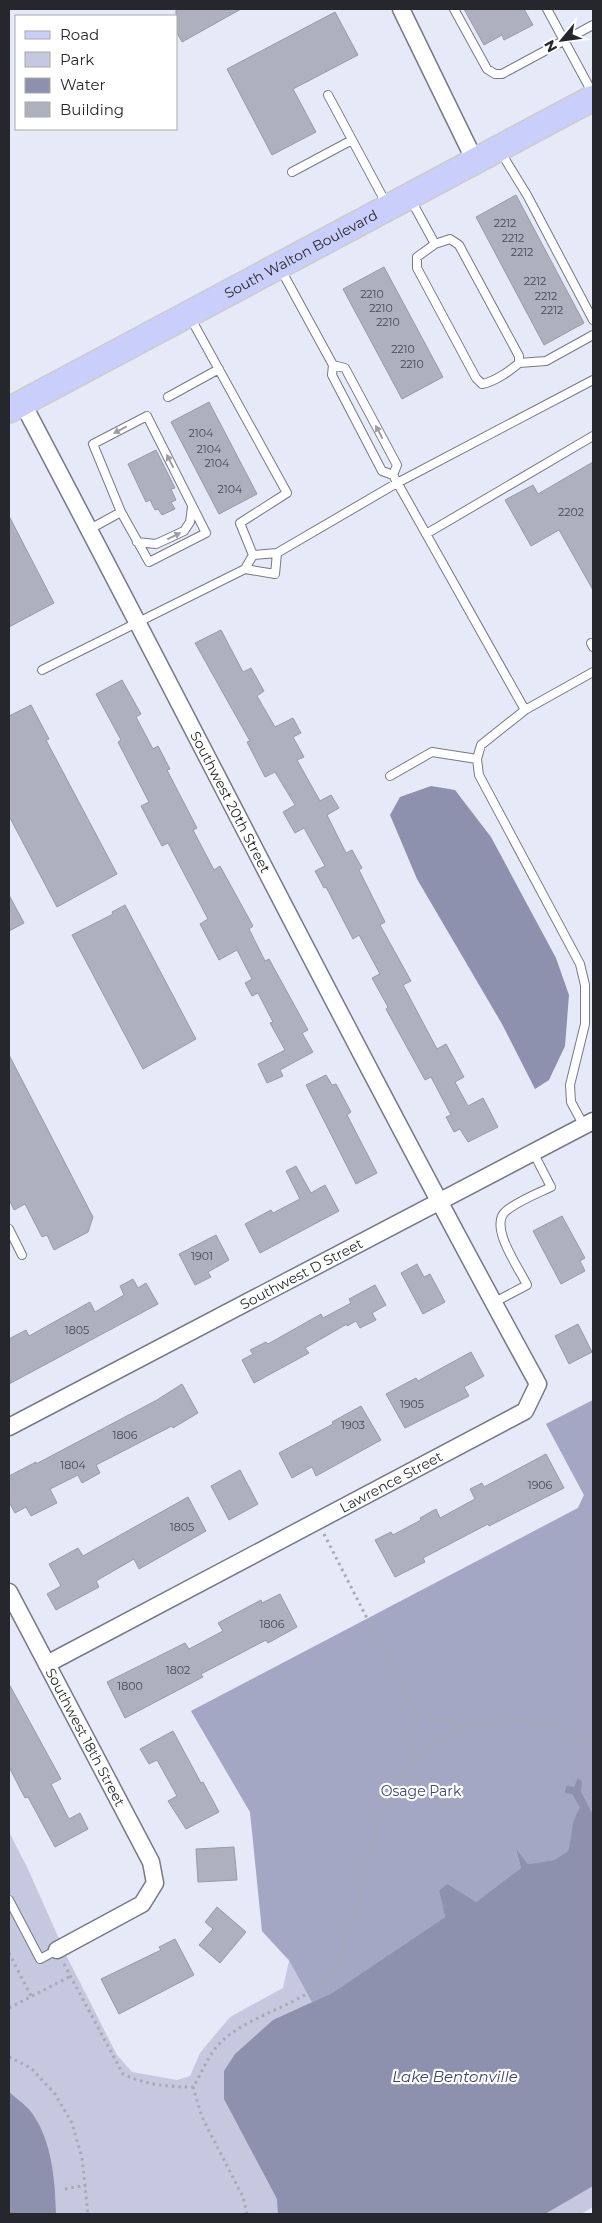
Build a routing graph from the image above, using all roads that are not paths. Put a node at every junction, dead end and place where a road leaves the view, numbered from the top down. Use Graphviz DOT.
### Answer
graph roads {
  1 [pos="401,9"];
  2 [pos="454,9"];
  3 [pos="548,9"];
  4 [pos="593,25"];
  5 [pos="565,40"];
  6 [pos="328,95"];
  7 [pos="593,96"];
  8 [pos="352,140"];
  9 [pos="498,148"];
  10 [pos="475,161"];
  11 [pos="292,172"];
  12 [pos="398,201"];
  13 [pos="435,244"];
  14 [pos="279,265"];
  15 [pos="189,314"];
  16 [pos="593,320"];
  17 [pos="593,335"];
  18 [pos="519,363"];
  19 [pos="333,365"];
  20 [pos="219,369"];
  21 [pos="593,380"];
  22 [pos="168,397"];
  23 [pos="16,406"];
  24 [pos="593,436"];
  25 [pos="393,475"];
  26 [pos="397,483"];
  27 [pos="192,505"];
  28 [pos="121,512"];
  29 [pos="90,530"];
  30 [pos="426,534"];
  31 [pos="138,542"];
  32 [pos="277,553"];
  33 [pos="253,555"];
  34 [pos="245,569"];
  35 [pos="139,623"];
  36 [pos="42,670"];
  37 [pos="593,672"];
  38 [pos="525,710"];
  39 [pos="477,759"];
  40 [pos="390,776"];
  41 [pos="588,1123"];
  42 [pos="533,1152"];
  43 [pos="438,1202"];
  44 [pos="9,1230"];
  45 [pos="22,1255"];
  46 [pos="493,1303"];
  47 [pos="9,1427"];
  48 [pos="9,1592"];
  49 [pos="47,1664"];
  50 [pos="9,1900"];
  51 [pos="57,1950"];
  1 -- 10 [label="street"];
  2 -- 5 [label="lane"];
  3 -- 5 [label="lane"];
  4 -- 5 [label="lane"];
  5 -- 7 [label="lane"];
  6 -- 8 [label="lane"];
  7 -- 9 [label="main road, South Walton Boulevard"];
  8 -- 11 [label="lane"];
  8 -- 12 [label="lane"];
  9 -- 10 [label="main road, South Walton Boulevard"];
  9 -- 16 [label="lane"];
  10 -- 12 [label="main road, South Walton Boulevard"];
  12 -- 13 [label="lane"];
  12 -- 14 [label="main road, South Walton Boulevard"];
  13 -- 18 [label="lane"];
  13 -- 18 [label="lane"];
  14 -- 15 [label="main road, South Walton Boulevard"];
  14 -- 19 [label="lane"];
  15 -- 20 [label="lane"];
  15 -- 23 [label="main road, South Walton Boulevard"];
  17 -- 18 [label="lane"];
  19 -- 25 [label="lane"];
  25 -- 19 [label="lane, one-way"];
  20 -- 22 [label="lane"];
  20 -- 33 [label="lane"];
  21 -- 26 [label="lane"];
  23 -- 29 [label="street, Southwest 20th Street"];
  24 -- 30 [label="lane"];
  25 -- 26 [label="lane"];
  26 -- 30 [label="lane"];
  26 -- 32 [label="lane"];
  27 -- 28 [label="lane, one-way"];
  31 -- 27 [label="lane, one-way"];
  27 -- 31 [label="lane"];
  28 -- 29 [label="lane"];
  28 -- 31 [label="lane"];
  29 -- 35 [label="street, Southwest 20th Street"];
  30 -- 38 [label="lane"];
  32 -- 33 [label="lane"];
  32 -- 34 [label="lane"];
  33 -- 34 [label="lane"];
  34 -- 35 [label="lane"];
  35 -- 36 [label="lane"];
  35 -- 43 [label="street, Southwest 20th Street"];
  37 -- 38 [label="lane"];
  38 -- 39 [label="lane"];
  39 -- 40 [label="lane"];
  39 -- 41 [label="lane"];
  41 -- 42 [label="street, Southwest D Street"];
  42 -- 43 [label="street, Southwest D Street"];
  42 -- 46 [label="lane"];
  43 -- 46 [label="street, Lawrence Street"];
  43 -- 47 [label="street, Southwest D Street"];
  44 -- 45 [label="lane"];
  46 -- 49 [label="street, Lawrence Street"];
  48 -- 49 [label="street, Southwest 18th Street"];
  49 -- 51 [label="street, Southwest 18th Street"];
  50 -- 51 [label="lane"];
}
